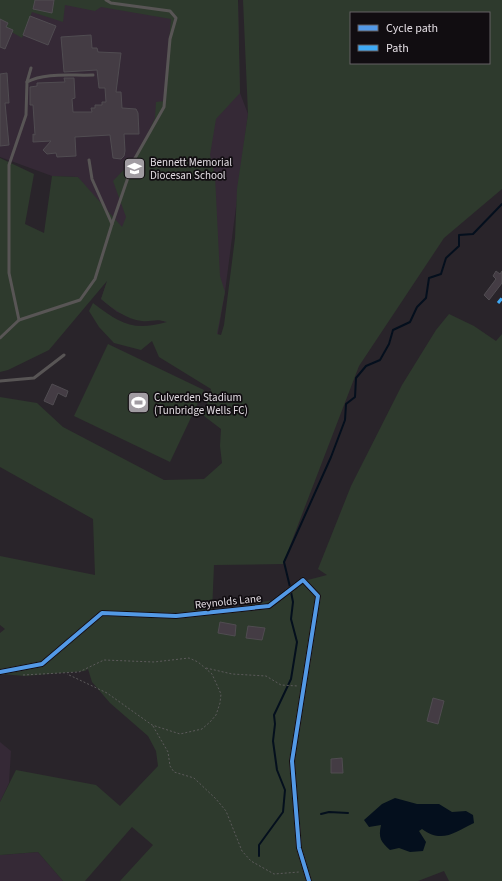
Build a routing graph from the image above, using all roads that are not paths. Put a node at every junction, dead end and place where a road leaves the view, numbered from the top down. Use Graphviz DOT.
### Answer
graph roads {
  1 [pos="106,0"];
  2 [pos="31,68"];
  3 [pos="93,75"];
  4 [pos="27,82"];
  5 [pos="89,160"];
  6 [pos="112,224"];
  7 [pos="19,320"];
  8 [pos="0,338"];
  9 [pos="64,355"];
  10 [pos="0,381"];
  11 [pos="0,672"];
  12 [pos="309,881"];
  1 -- 6 [label="lane"];
  2 -- 4 [label="lane"];
  3 -- 4 [label="lane"];
  4 -- 7 [label="lane"];
  5 -- 6 [label="lane"];
  6 -- 7 [label="lane"];
  7 -- 8 [label="lane"];
  9 -- 10 [label="lane"];
  11 -- 12 [label="street, Reynolds Lane"];
}
